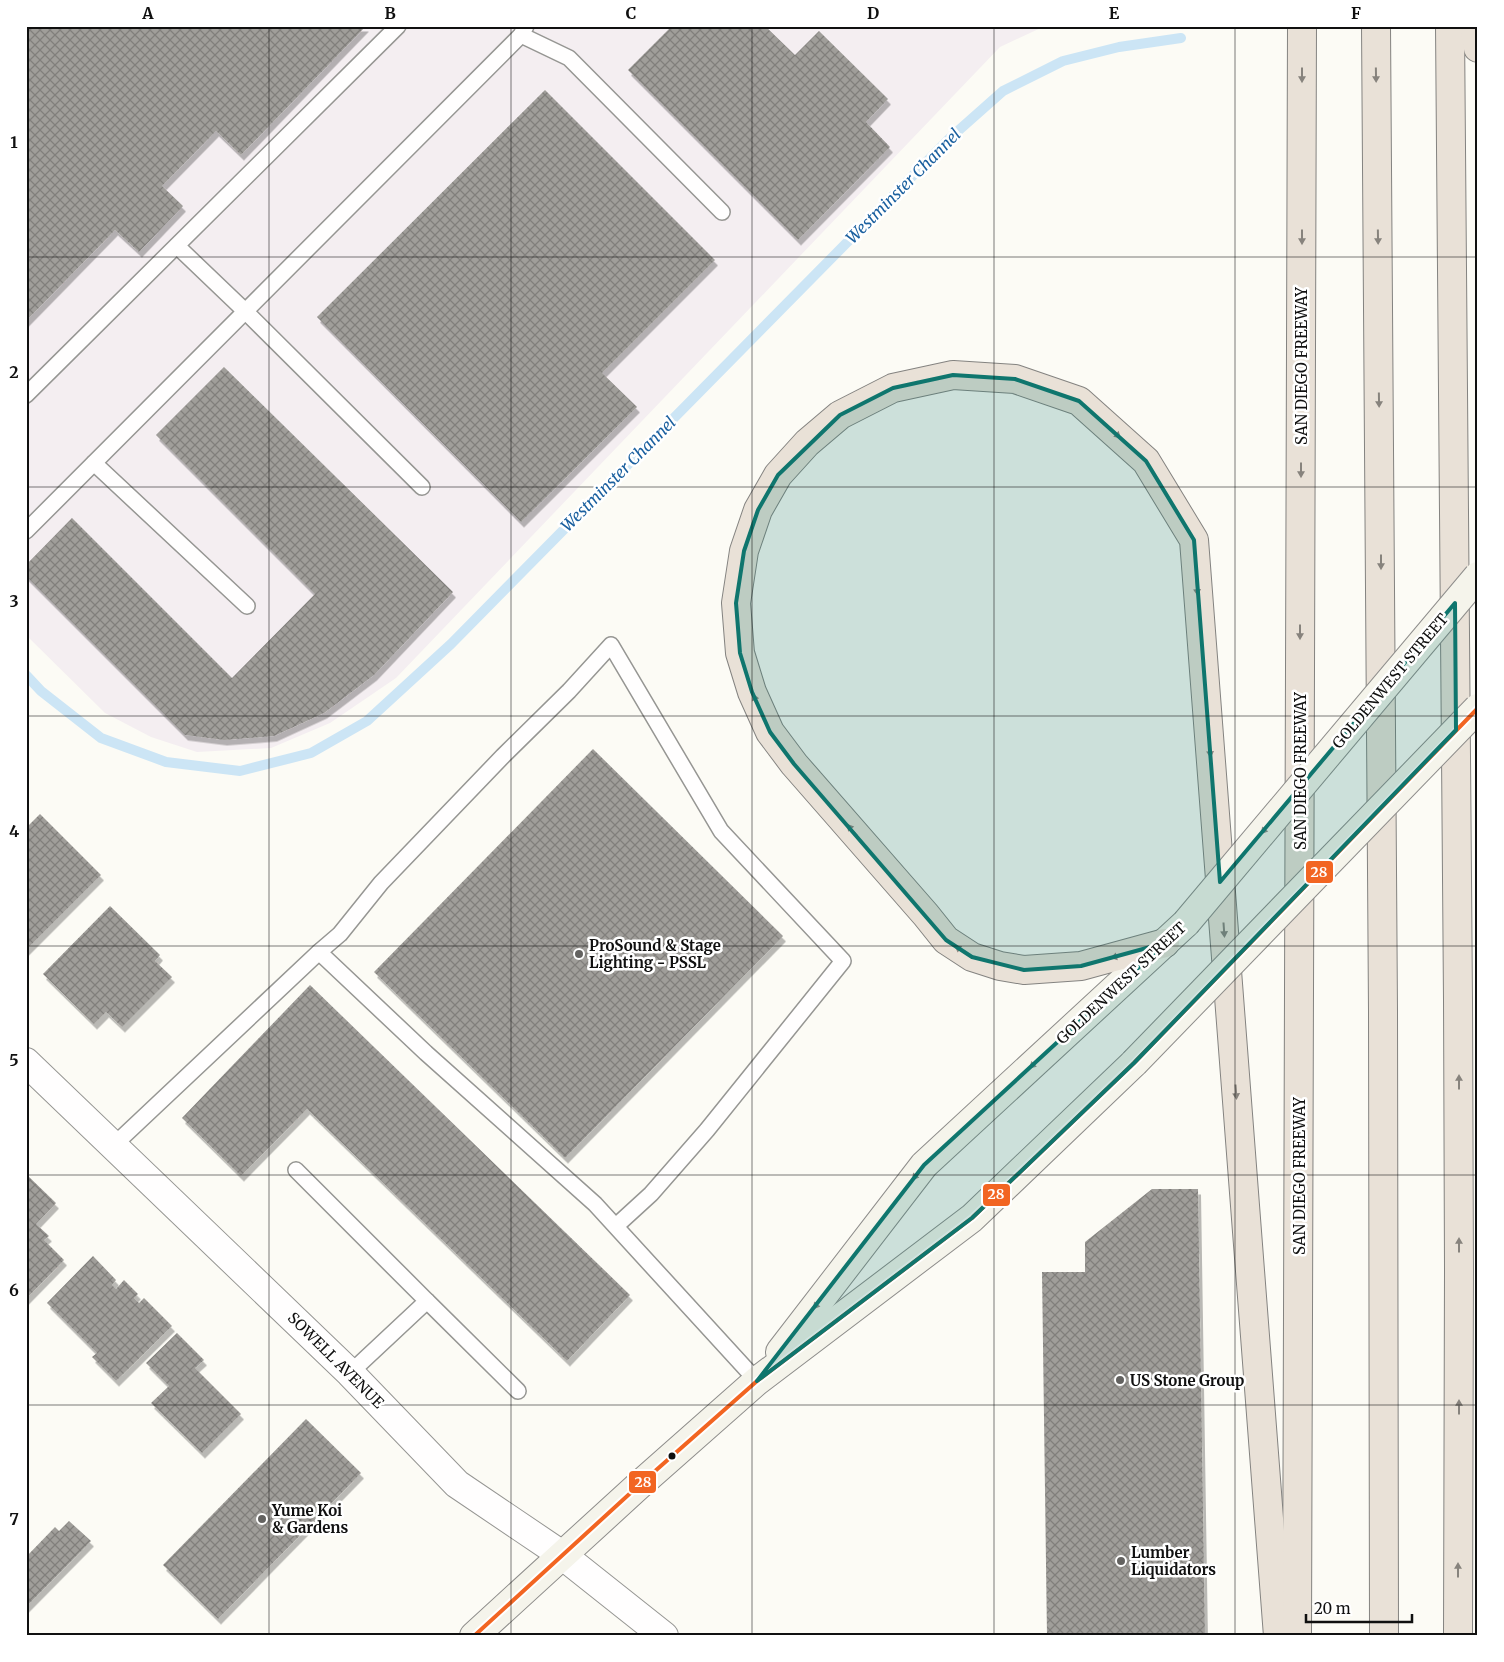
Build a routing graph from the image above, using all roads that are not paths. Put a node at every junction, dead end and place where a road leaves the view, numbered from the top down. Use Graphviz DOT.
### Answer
graph roads {
  1 [pos="398,26"];
  2 [pos="1302,26"];
  3 [pos="1376,26"];
  4 [pos="1450,26"];
  5 [pos="1474,26"];
  6 [pos="523,30"];
  7 [pos="1478,48"];
  8 [pos="722,212"];
  9 [pos="177,246"];
  10 [pos="245,311"];
  11 [pos="26,395"];
  12 [pos="94,463"];
  13 [pos="422,488"];
  14 [pos="26,531"];
  15 [pos="1478,576"];
  16 [pos="247,606"];
  17 [pos="1478,708"];
  18 [pos="1165,943"];
  19 [pos="319,952"];
  20 [pos="26,1062"];
  21 [pos="114,1146"];
  22 [pos="296,1170"];
  23 [pos="616,1226"];
  24 [pos="427,1301"];
  25 [pos="350,1373"];
  26 [pos="758,1381"];
  27 [pos="518,1391"];
  28 [pos="562,1555"];
  29 [pos="474,1636"];
  30 [pos="664,1636"];
  31 [pos="1278,1636"];
  32 [pos="1297,1636"];
  33 [pos="1384,1636"];
  34 [pos="1458,1636"];
  1 -- 9 [label="lane"];
  2 -- 32 [label="highway, SAN DIEGO FREEWAY, one-way"];
  3 -- 33 [label="highway, one-way"];
  34 -- 4 [label="highway, one-way"];
  5 -- 7 [label="highway"];
  6 -- 8 [label="lane"];
  6 -- 10 [label="lane"];
  9 -- 10 [label="lane"];
  9 -- 11 [label="lane"];
  10 -- 12 [label="lane"];
  10 -- 13 [label="lane"];
  12 -- 14 [label="lane"];
  12 -- 16 [label="lane"];
  15 -- 18 [label="main road, GOLDENWEST STREET, one-way, bridge"];
  17 -- 26 [label="main road, GOLDENWEST STREET, bridge"];
  18 -- 26 [label="main road, GOLDENWEST STREET, one-way"];
  18 -- 31 [label="highway, one-way"];
  19 -- 21 [label="lane"];
  19 -- 23 [label="lane"];
  19 -- 23 [label="lane"];
  20 -- 21 [label="street, SOWELL AVENUE"];
  21 -- 25 [label="street, SOWELL AVENUE"];
  22 -- 24 [label="lane"];
  23 -- 26 [label="lane"];
  24 -- 25 [label="lane"];
  24 -- 27 [label="lane"];
  25 -- 28 [label="street, SOWELL AVENUE"];
  26 -- 28 [label="main road, GOLDENWEST STREET"];
  28 -- 29 [label="main road, GOLDENWEST STREET"];
  28 -- 30 [label="street, SOWELL AVENUE"];
}
